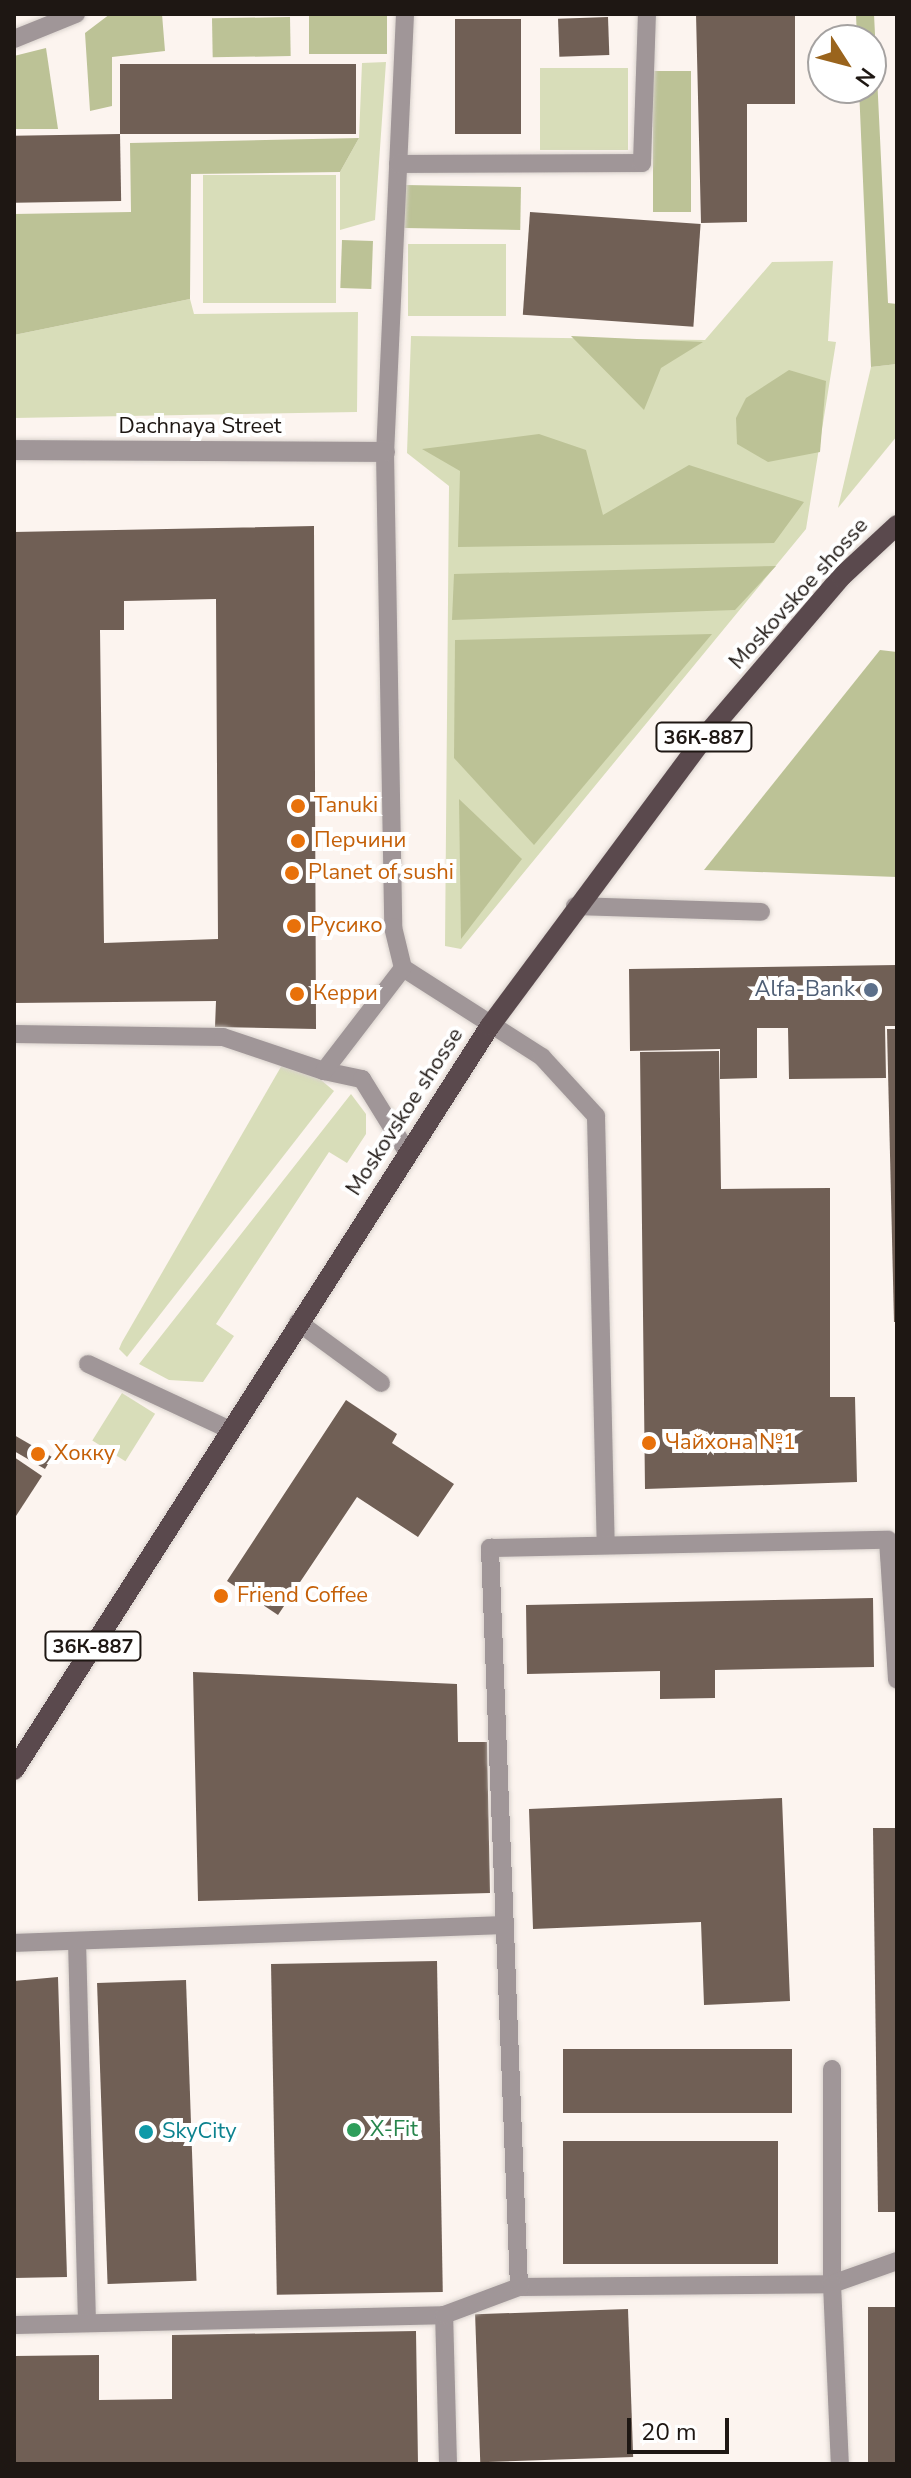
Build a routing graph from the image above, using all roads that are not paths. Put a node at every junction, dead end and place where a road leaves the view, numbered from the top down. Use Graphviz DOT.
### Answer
graph roads {
  1 [pos="76,14"];
  2 [pos="405,14"];
  3 [pos="647,14"];
  4 [pos="14,39"];
  5 [pos="398,164"];
  6 [pos="14,450"];
  7 [pos="385,452"];
  8 [pos="897,525"];
  9 [pos="575,906"];
  10 [pos="761,912"];
  11 [pos="403,968"];
  12 [pos="490,1026"];
  13 [pos="14,1034"];
  14 [pos="324,1071"];
  15 [pos="406,1150"];
  16 [pos="298,1322"];
  17 [pos="88,1364"];
  18 [pos="381,1383"];
  19 [pos="230,1430"];
  20 [pos="606,1545"];
  21 [pos="897,1680"];
  22 [pos="14,1770"];
  23 [pos="503,1925"];
  24 [pos="77,1941"];
  25 [pos="14,1943"];
  26 [pos="832,2069"];
  27 [pos="897,2261"];
  28 [pos="832,2284"];
  29 [pos="519,2287"];
  30 [pos="444,2315"];
  31 [pos="87,2323"];
  32 [pos="14,2325"];
  33 [pos="448,2464"];
  34 [pos="840,2464"];
  1 -- 4 [label="lane"];
  2 -- 5 [label="lane"];
  3 -- 5 [label="lane"];
  5 -- 7 [label="lane"];
  6 -- 7 [label="street, Dachnaya Street"];
  7 -- 11 [label="lane"];
  8 -- 9 [label="main road, Moskovskoe shosse / 36К-887"];
  9 -- 10 [label="lane"];
  9 -- 12 [label="main road, Moskovskoe shosse / 36К-887"];
  11 -- 12 [label="lane"];
  11 -- 14 [label="lane"];
  12 -- 15 [label="main road, Moskovskoe shosse / 36К-887"];
  12 -- 20 [label="lane"];
  13 -- 14 [label="lane"];
  14 -- 15 [label="lane"];
  15 -- 16 [label="main road, Moskovskoe shosse / 36К-887"];
  16 -- 18 [label="lane"];
  16 -- 19 [label="main road, Moskovskoe shosse / 36К-887"];
  17 -- 19 [label="lane"];
  19 -- 22 [label="main road, Moskovskoe shosse / 36К-887"];
  20 -- 21 [label="lane"];
  20 -- 23 [label="lane"];
  23 -- 24 [label="lane"];
  23 -- 29 [label="lane"];
  24 -- 25 [label="lane"];
  24 -- 31 [label="lane"];
  26 -- 28 [label="lane"];
  27 -- 28 [label="lane"];
  28 -- 29 [label="lane"];
  28 -- 34 [label="lane"];
  29 -- 30 [label="lane"];
  30 -- 31 [label="lane"];
  30 -- 33 [label="lane"];
  31 -- 32 [label="lane"];
}
